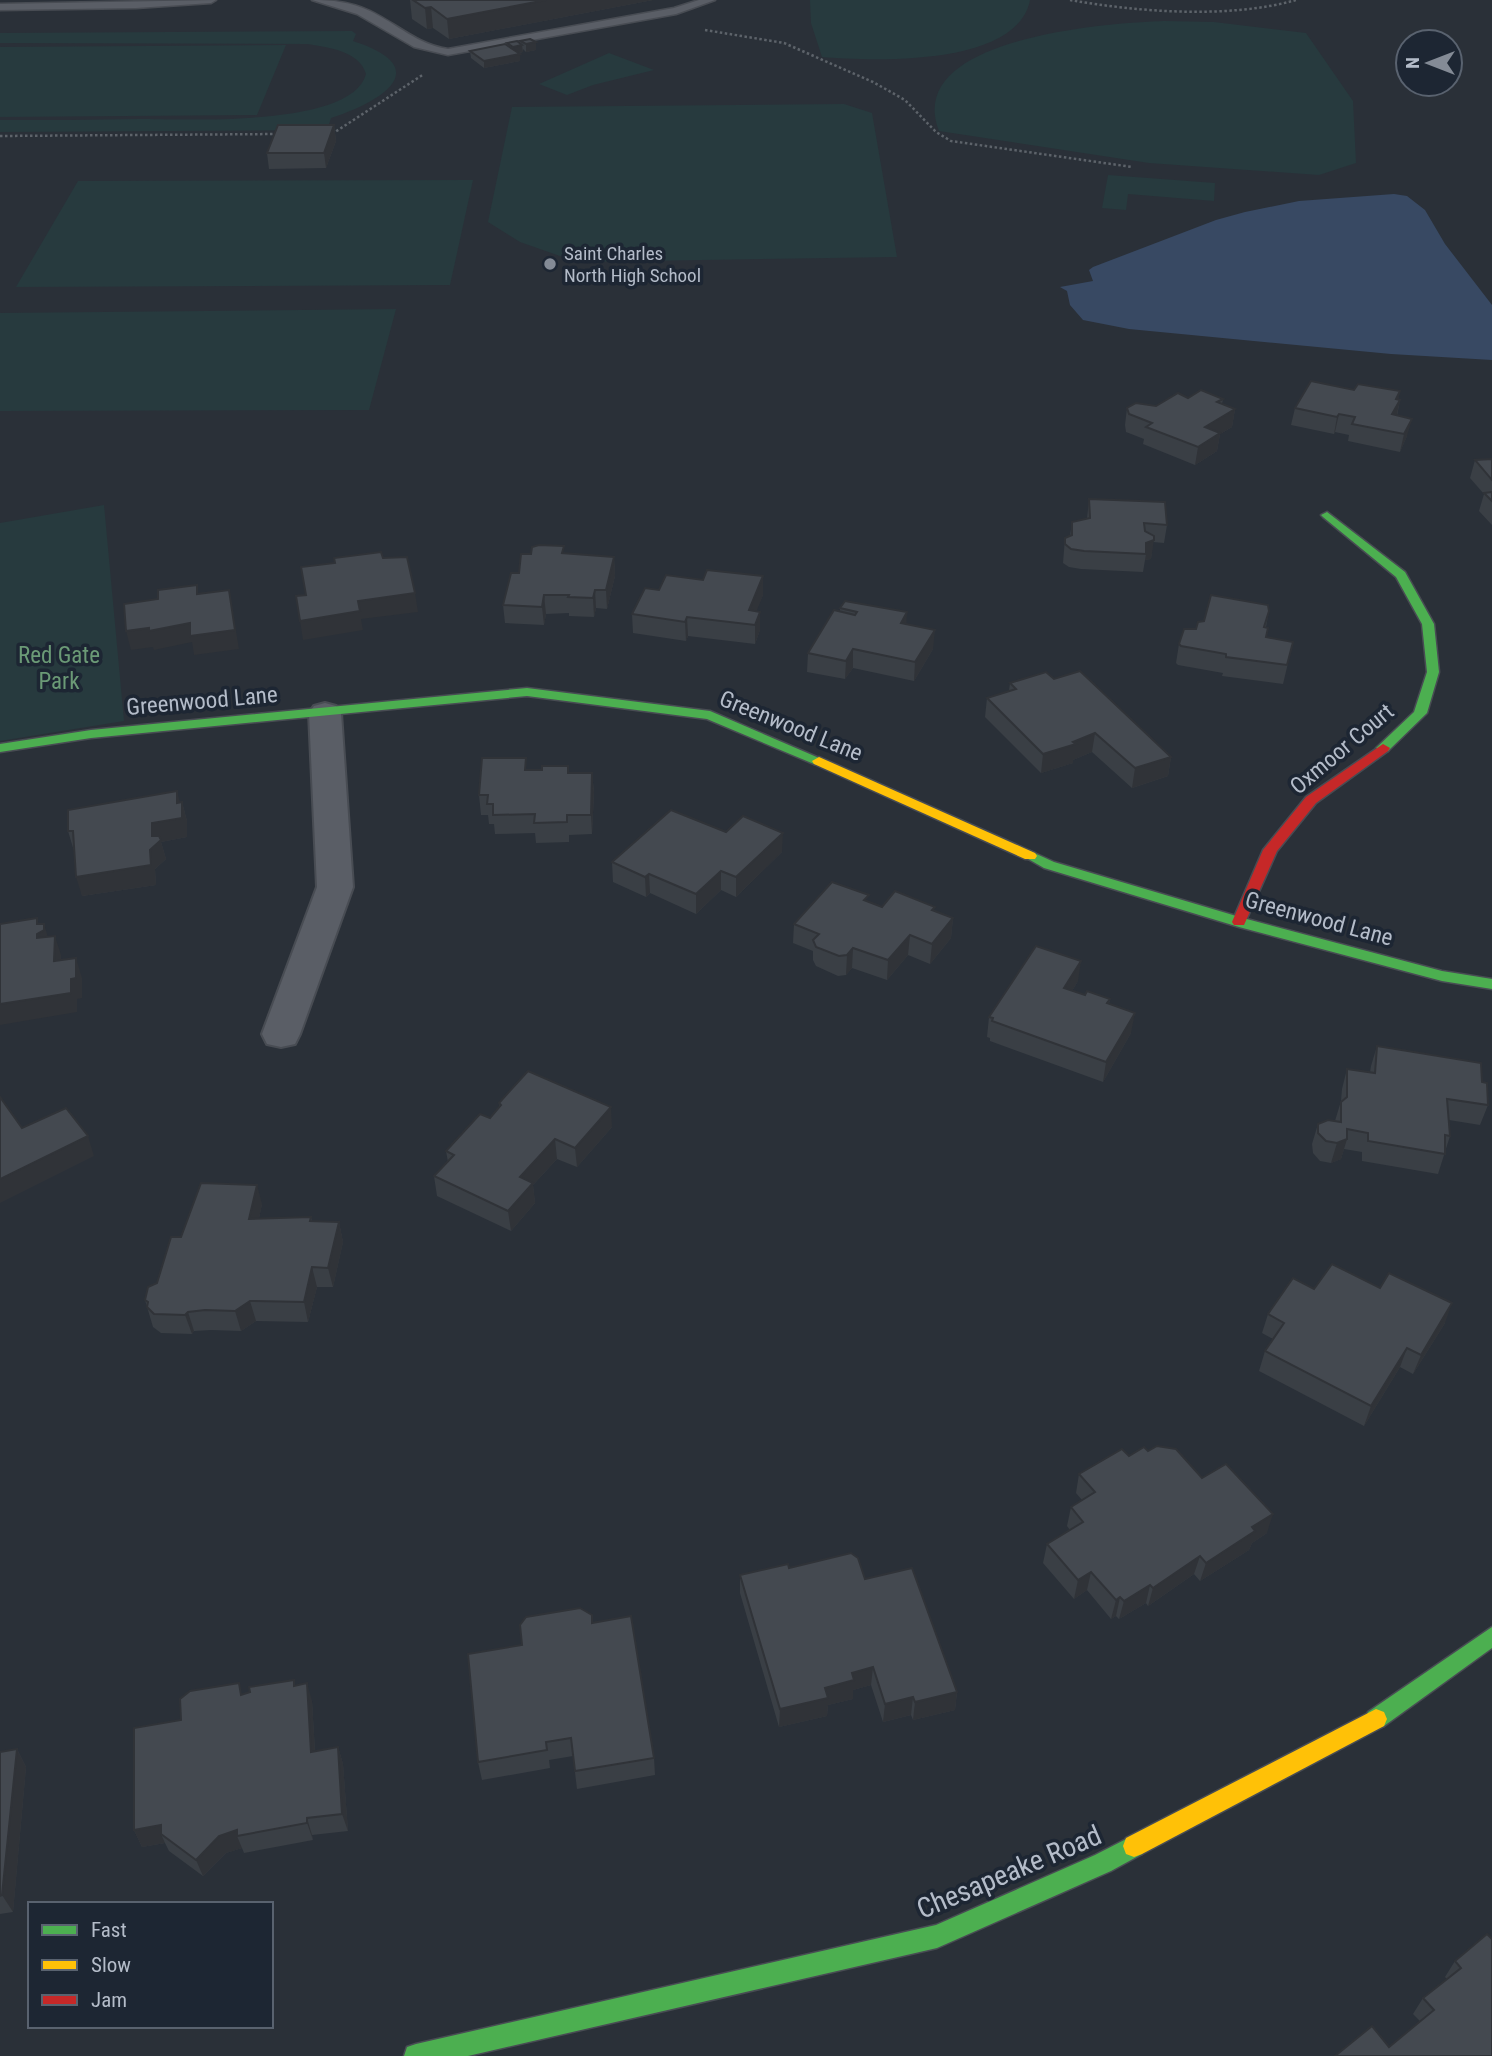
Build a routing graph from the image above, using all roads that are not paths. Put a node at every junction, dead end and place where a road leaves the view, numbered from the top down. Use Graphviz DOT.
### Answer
graph roads {
  1 [pos="211,0"];
  2 [pos="317,0"];
  3 [pos="710,0"];
  4 [pos="0,7"];
  5 [pos="1326,515"];
  6 [pos="324,713"];
  7 [pos="0,748"];
  8 [pos="1240,922"];
  9 [pos="1492,984"];
  10 [pos="281,1034"];
  11 [pos="1492,1636"];
  12 [pos="416,2056"];
  1 -- 4 [label="lane"];
  2 -- 3 [label="lane"];
  5 -- 8 [label="street, Oxmoor Court"];
  6 -- 7 [label="street, Greenwood Lane"];
  6 -- 8 [label="street, Greenwood Lane"];
  6 -- 10 [label="street"];
  8 -- 9 [label="street, Greenwood Lane"];
  11 -- 12 [label="street, Chesapeake Road"];
}
